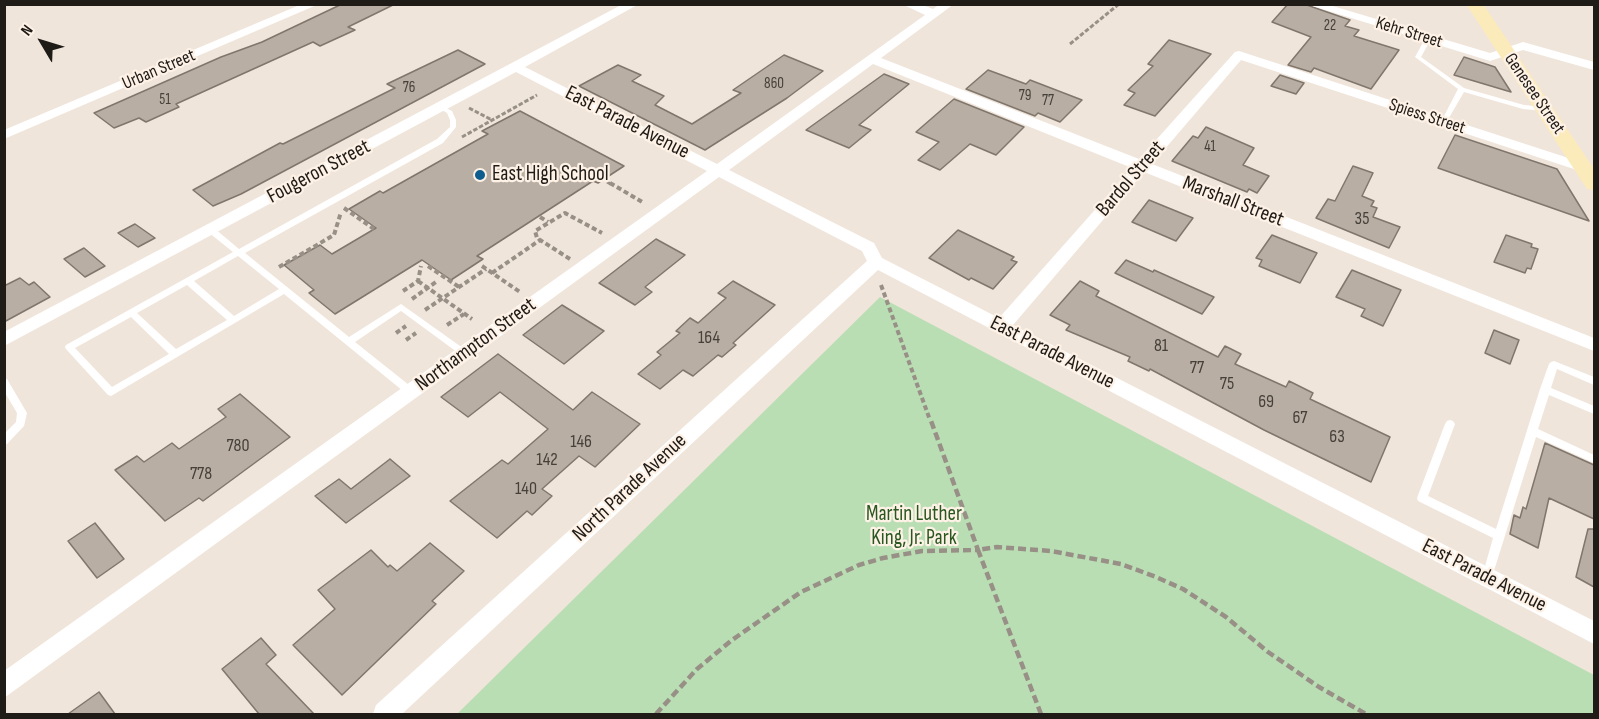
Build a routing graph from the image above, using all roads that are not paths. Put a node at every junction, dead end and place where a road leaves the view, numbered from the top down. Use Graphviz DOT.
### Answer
graph roads {
  1 [pos="313,4"];
  2 [pos="633,4"];
  3 [pos="908,4"];
  4 [pos="1312,4"];
  5 [pos="1474,4"];
  6 [pos="941,9"];
  7 [pos="1428,39"];
  8 [pos="1506,52"];
  9 [pos="872,59"];
  10 [pos="1269,65"];
  11 [pos="1594,66"];
  12 [pos="516,67"];
  13 [pos="1462,89"];
  14 [pos="440,107"];
  15 [pos="1544,110"];
  16 [pos="1444,122"];
  17 [pos="4,135"];
  18 [pos="1142,166"];
  19 [pos="718,170"];
  20 [pos="1590,176"];
  21 [pos="211,230"];
  22 [pos="238,253"];
  23 [pos="876,262"];
  24 [pos="188,281"];
  25 [pos="284,290"];
  26 [pos="131,312"];
  27 [pos="233,320"];
  28 [pos="1001,327"];
  29 [pos="4,340"];
  30 [pos="348,342"];
  31 [pos="1594,345"];
  32 [pos="464,353"];
  33 [pos="175,354"];
  34 [pos="1594,381"];
  35 [pos="4,382"];
  36 [pos="1545,389"];
  37 [pos="411,392"];
  38 [pos="1594,410"];
  39 [pos="1450,424"];
  40 [pos="1532,431"];
  41 [pos="4,441"];
  42 [pos="1594,459"];
  43 [pos="1499,536"];
  44 [pos="1487,578"];
  45 [pos="1594,633"];
  46 [pos="4,686"];
  47 [pos="385,714"];
  1 -- 17 [label="street, Urban Street"];
  2 -- 12 [label="street, Fougeron Street"];
  3 -- 6 [label="street"];
  4 -- 7 [label="street, Kehr Street"];
  5 -- 8 [label="main road, Genesee Street"];
  6 -- 9 [label="street, Northampton Street"];
  7 -- 8 [label="street, Kehr Street"];
  7 -- 13 [label="lane"];
  8 -- 11 [label="street, Kehr Street"];
  8 -- 15 [label="main road, Genesee Street"];
  9 -- 18 [label="street, Marshall Street"];
  9 -- 19 [label="street, Northampton Street"];
  10 -- 16 [label="street, Spiess Street"];
  10 -- 18 [label="street, Bardol Street"];
  12 -- 14 [label="street, Fougeron Street"];
  12 -- 19 [label="street, East Parade Avenue"];
  13 -- 15 [label="lane"];
  13 -- 16 [label="lane"];
  14 -- 21 [label="street, Fougeron Street"];
  14 -- 22 [label="lane"];
  15 -- 20 [label="main road, Genesee Street"];
  16 -- 20 [label="street, Spiess Street"];
  18 -- 28 [label="street, Bardol Street"];
  18 -- 31 [label="street, Marshall Street"];
  19 -- 23 [label="street, East Parade Avenue"];
  19 -- 32 [label="street, Northampton Street"];
  21 -- 22 [label="lane"];
  21 -- 29 [label="street, Fougeron Street"];
  22 -- 24 [label="lane"];
  22 -- 25 [label="lane"];
  23 -- 28 [label="street, East Parade Avenue"];
  23 -- 47 [label="street, North Parade Avenue"];
  24 -- 26 [label="lane"];
  24 -- 27 [label="lane"];
  25 -- 27 [label="lane"];
  25 -- 30 [label="lane"];
  26 -- 33 [label="lane"];
  26 -- 33 [label="lane"];
  27 -- 33 [label="lane"];
  28 -- 44 [label="street, East Parade Avenue"];
  30 -- 32 [label="lane"];
  30 -- 37 [label="lane"];
  32 -- 37 [label="street, Northampton Street"];
  34 -- 36 [label="lane"];
  35 -- 41 [label="lane"];
  36 -- 38 [label="lane"];
  36 -- 40 [label="lane"];
  37 -- 46 [label="street, Northampton Street"];
  39 -- 43 [label="lane"];
  40 -- 42 [label="lane"];
  40 -- 43 [label="lane"];
  43 -- 44 [label="lane"];
  44 -- 45 [label="street, East Parade Avenue"];
}
